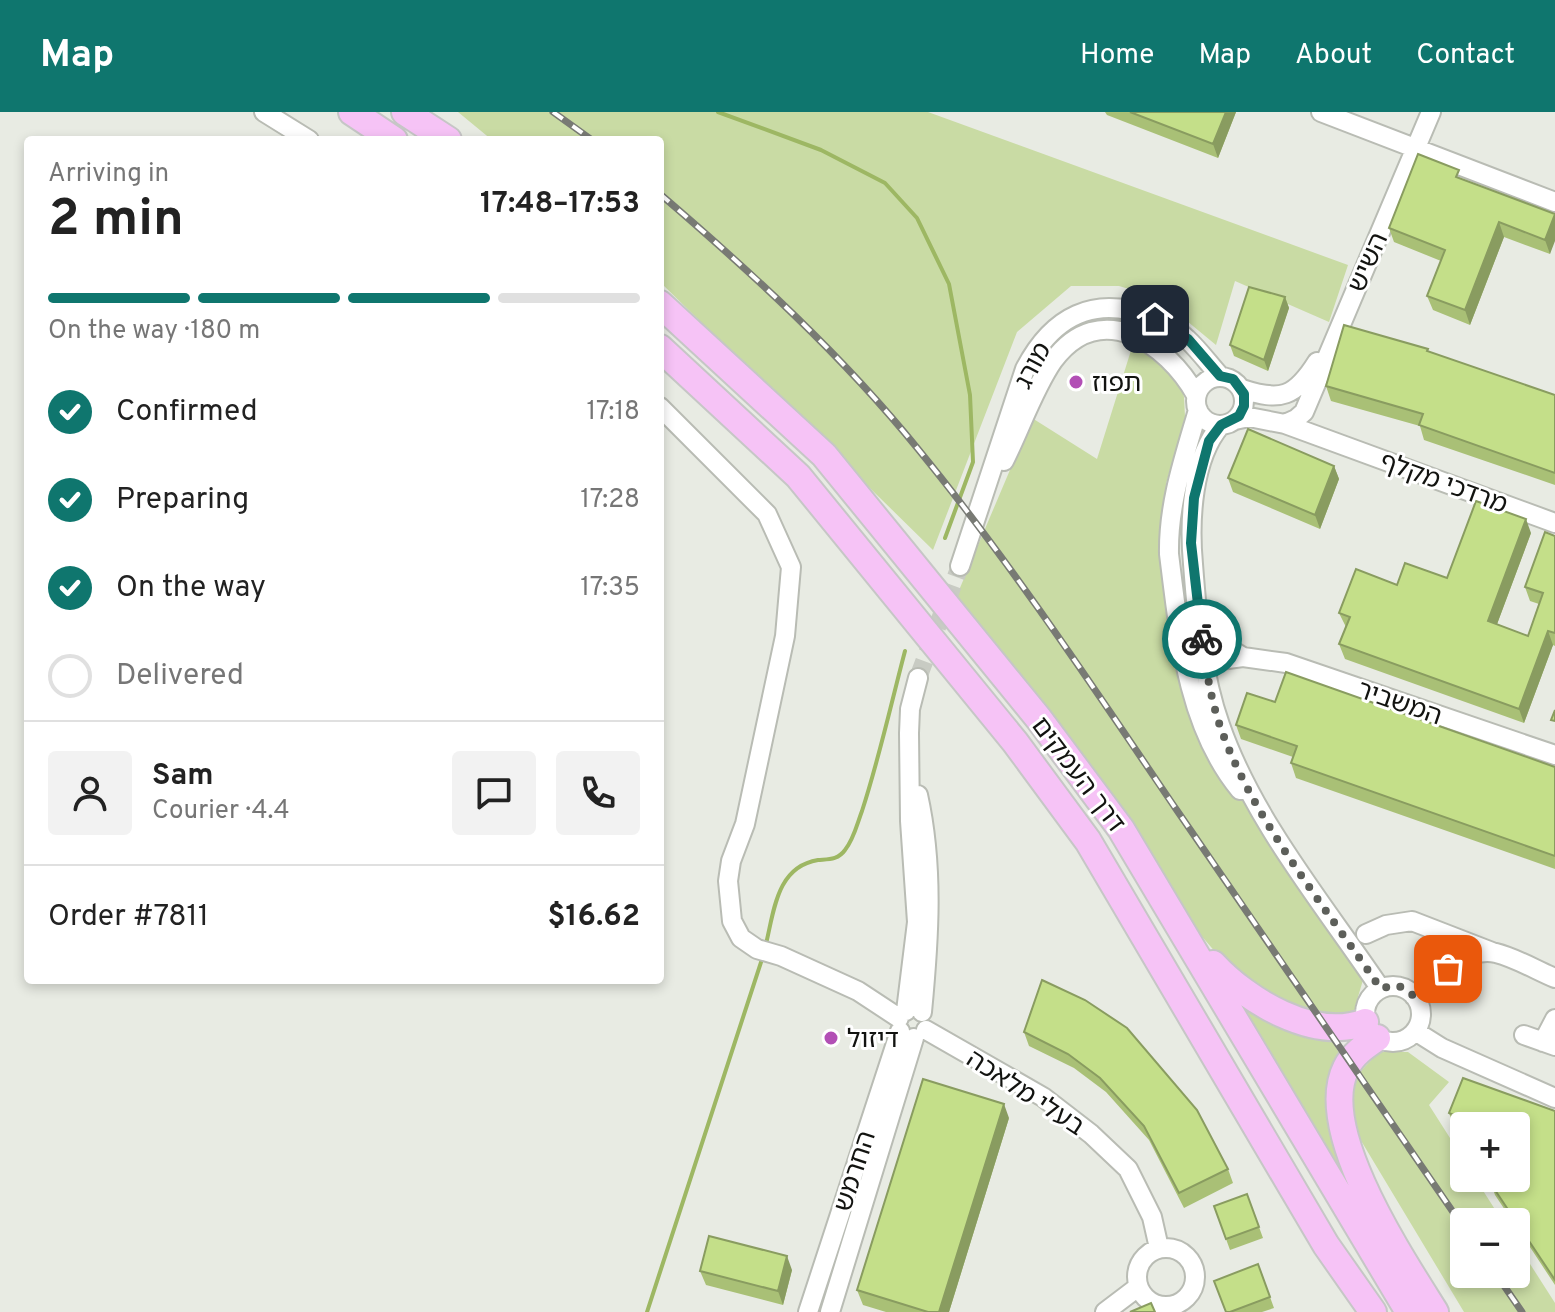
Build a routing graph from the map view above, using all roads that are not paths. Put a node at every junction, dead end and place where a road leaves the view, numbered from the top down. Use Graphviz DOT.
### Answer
graph roads {
  1 [pos="264,112"];
  2 [pos="352,112"];
  3 [pos="405,112"];
  4 [pos="1321,112"];
  5 [pos="1431,112"];
  6 [pos="303,136"];
  7 [pos="388,136"];
  8 [pos="442,136"];
  9 [pos="1417,147"];
  10 [pos="1555,202"];
  11 [pos="664,308"];
  12 [pos="1344,314"];
  13 [pos="664,352"];
  14 [pos="1220,376"];
  15 [pos="1242,389"];
  16 [pos="1268,397"];
  17 [pos="1197,403"];
  18 [pos="664,411"];
  19 [pos="1304,412"];
  20 [pos="1228,422"];
  21 [pos="1285,424"];
  22 [pos="1334,440"];
  23 [pos="983,499"];
  24 [pos="1555,523"];
  25 [pos="960,566"];
  26 [pos="1198,614"];
  27 [pos="1182,641"];
  28 [pos="1243,657"];
  29 [pos="1205,662"];
  30 [pos="918,678"];
  31 [pos="1555,755"];
  32 [pos="1255,804"];
  33 [pos="1168,905"];
  34 [pos="1366,934"];
  35 [pos="1495,953"];
  36 [pos="1555,978"];
  37 [pos="1380,988"];
  38 [pos="1414,996"];
  39 [pos="1555,1019"];
  40 [pos="911,1023"];
  41 [pos="1371,1030"];
  42 [pos="1415,1031"];
  43 [pos="1524,1035"];
  44 [pos="1549,1044"];
  45 [pos="1555,1098"];
  46 [pos="1326,1245"];
  47 [pos="1159,1248"];
  48 [pos="1138,1287"];
  49 [pos="1182,1308"];
  50 [pos="808,1312"];
  51 [pos="830,1312"];
  52 [pos="1105,1312"];
  53 [pos="1363,1312"];
  54 [pos="1373,1312"];
  55 [pos="1409,1312"];
  56 [pos="1435,1312"];
  1 -- 6 [label="street"];
  2 -- 7 [label="highway"];
  3 -- 8 [label="highway"];
  4 -- 9 [label="street"];
  5 -- 9 [label="street, השיש"];
  9 -- 10 [label="street"];
  9 -- 12 [label="street, השיש"];
  11 -- 33 [label="highway, דרך העמקים"];
  12 -- 16 [label="street"];
  12 -- 19 [label="street, השיש"];
  13 -- 46 [label="highway, דרך העמקים"];
  14 -- 15 [label="street"];
  14 -- 17 [label="street"];
  14 -- 23 [label="street, מורג"];
  15 -- 16 [label="street, מרדכי מקלף"];
  15 -- 20 [label="street"];
  16 -- 19 [label="street, מרדכי מקלף"];
  17 -- 20 [label="street"];
  17 -- 23 [label="street, מורג"];
  17 -- 27 [label="street"];
  18 -- 40 [label="street, בעלי מלאכה"];
  19 -- 21 [label="street"];
  19 -- 22 [label="street, מרדכי מקלף"];
  20 -- 21 [label="street, מרדכי מקלף"];
  20 -- 26 [label="street"];
  21 -- 22 [label="street, מרדכי מקלף"];
  22 -- 24 [label="street, מרדכי מקלף"];
  23 -- 25 [label="street, מורג"];
  26 -- 28 [label="street, המשביר"];
  26 -- 29 [label="street"];
  27 -- 29 [label="street"];
  27 -- 32 [label="street"];
  28 -- 29 [label="street, המשביר"];
  28 -- 31 [label="street, המשביר"];
  29 -- 32 [label="street"];
  30 -- 40 [label="street"];
  32 -- 37 [label="street"];
  33 -- 41 [label="highway"];
  33 -- 55 [label="highway, דרך העמקים"];
  34 -- 35 [label="street"];
  35 -- 36 [label="street"];
  35 -- 38 [label="street"];
  37 -- 38 [label="street"];
  37 -- 41 [label="street"];
  38 -- 42 [label="street"];
  39 -- 44 [label="street"];
  40 -- 47 [label="street, בעלי מלאכה"];
  40 -- 50 [label="street, החרמש"];
  40 -- 51 [label="street, החרמש"];
  41 -- 42 [label="street"];
  41 -- 56 [label="highway"];
  42 -- 45 [label="street"];
  43 -- 44 [label="street"];
  46 -- 53 [label="highway"];
  46 -- 54 [label="highway, דרך העמקים"];
  47 -- 48 [label="street"];
  47 -- 49 [label="street"];
  48 -- 49 [label="street"];
  48 -- 52 [label="street"];
}
